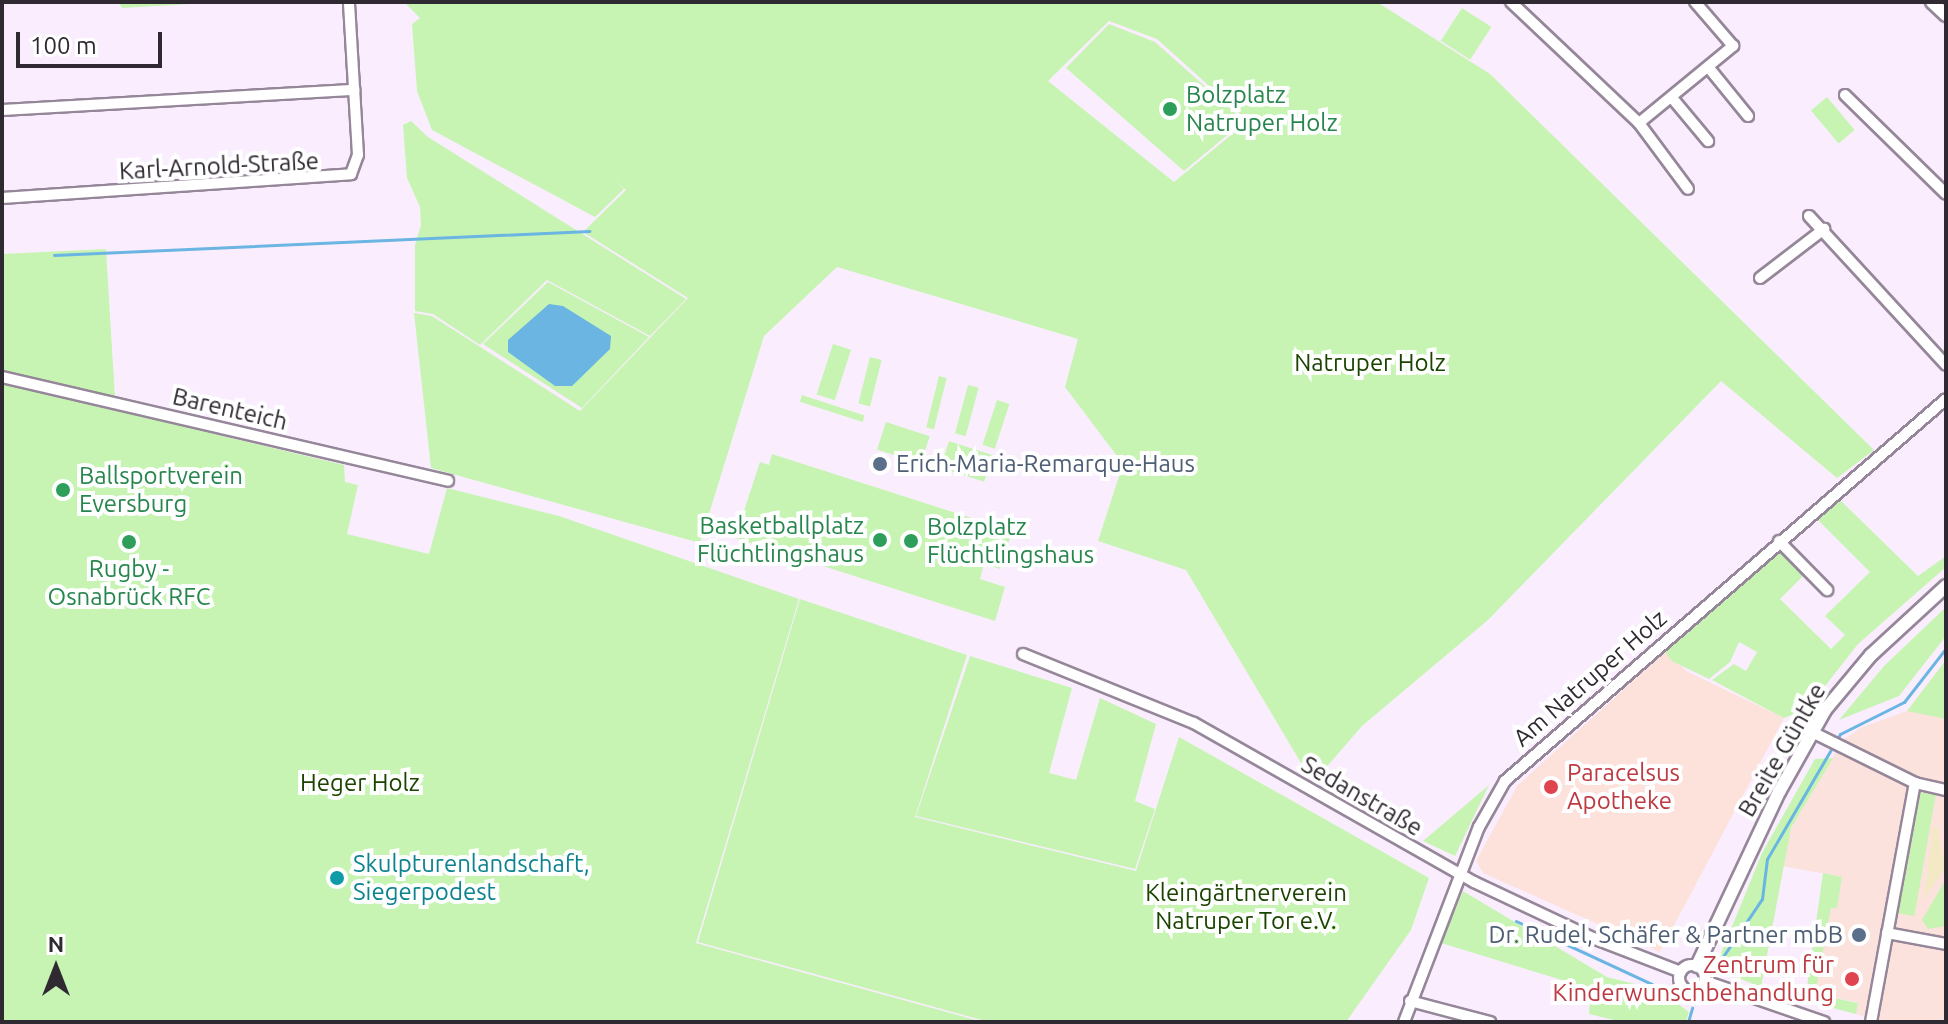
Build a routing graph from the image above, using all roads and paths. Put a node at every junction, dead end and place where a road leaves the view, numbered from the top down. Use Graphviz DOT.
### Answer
graph roads {
  1 [pos="349,2"];
  2 [pos="1511,2"];
  3 [pos="1695,2"];
  4 [pos="1932,2"];
  5 [pos="1946,15"];
  6 [pos="1709,68"];
  7 [pos="354,90"];
  8 [pos="1845,95"];
  9 [pos="1673,99"];
  10 [pos="2,110"];
  11 [pos="1748,116"];
  12 [pos="1639,123"];
  13 [pos="1708,141"];
  14 [pos="1688,189"];
  15 [pos="1946,194"];
  16 [pos="2,198"];
  17 [pos="1809,216"];
  18 [pos="1824,229"];
  19 [pos="1760,278"];
  20 [pos="1946,365"];
  21 [pos="2,377"];
  22 [pos="1946,399"];
  23 [pos="448,481"];
  24 [pos="1779,541"];
  25 [pos="1946,586"];
  26 [pos="1827,590"];
  27 [pos="1023,654"];
  28 [pos="1812,732"];
  29 [pos="1915,783"];
  30 [pos="1946,790"];
  31 [pos="1464,873"];
  32 [pos="1887,933"];
  33 [pos="1946,944"];
  34 [pos="1697,966"];
  35 [pos="1681,972"];
  36 [pos="1705,981"];
  37 [pos="1410,1001"];
  38 [pos="1404,1022"];
  39 [pos="1490,1022"];
  40 [pos="1824,1022"];
  41 [pos="1871,1022"];
  1 -- 7 [label="street"];
  2 -- 12 [label="street"];
  3 -- 6 [label="street"];
  4 -- 5 [label="street"];
  6 -- 9 [label="street"];
  6 -- 11 [label="street"];
  7 -- 10 [label="street"];
  7 -- 16 [label="street, Karl-Arnold-Straße"];
  8 -- 15 [label="street"];
  9 -- 12 [label="street"];
  9 -- 13 [label="street"];
  12 -- 14 [label="street"];
  17 -- 18 [label="street"];
  18 -- 19 [label="street"];
  18 -- 20 [label="street"];
  21 -- 23 [label="street, Barenteich"];
  22 -- 24 [label="street, Am Natruper Holz"];
  24 -- 26 [label="street"];
  24 -- 31 [label="street, Am Natruper Holz"];
  25 -- 28 [label="street, Breite Güntke"];
  27 -- 31 [label="street, Sedanstraße"];
  28 -- 29 [label="street"];
  28 -- 34 [label="street, Breite Güntke"];
  29 -- 30 [label="street"];
  29 -- 32 [label="street"];
  31 -- 35 [label="street, Sedanstraße"];
  31 -- 37 [label="street, Am Natruper Holz"];
  32 -- 33 [label="street"];
  32 -- 41 [label="street"];
  34 -- 35 [label="street"];
  34 -- 36 [label="street"];
  35 -- 36 [label="street, Sedanstraße"];
  36 -- 40 [label="street, Sedanstraße"];
  37 -- 38 [label="street, Am Natruper Holz"];
  37 -- 39 [label="street"];
}
